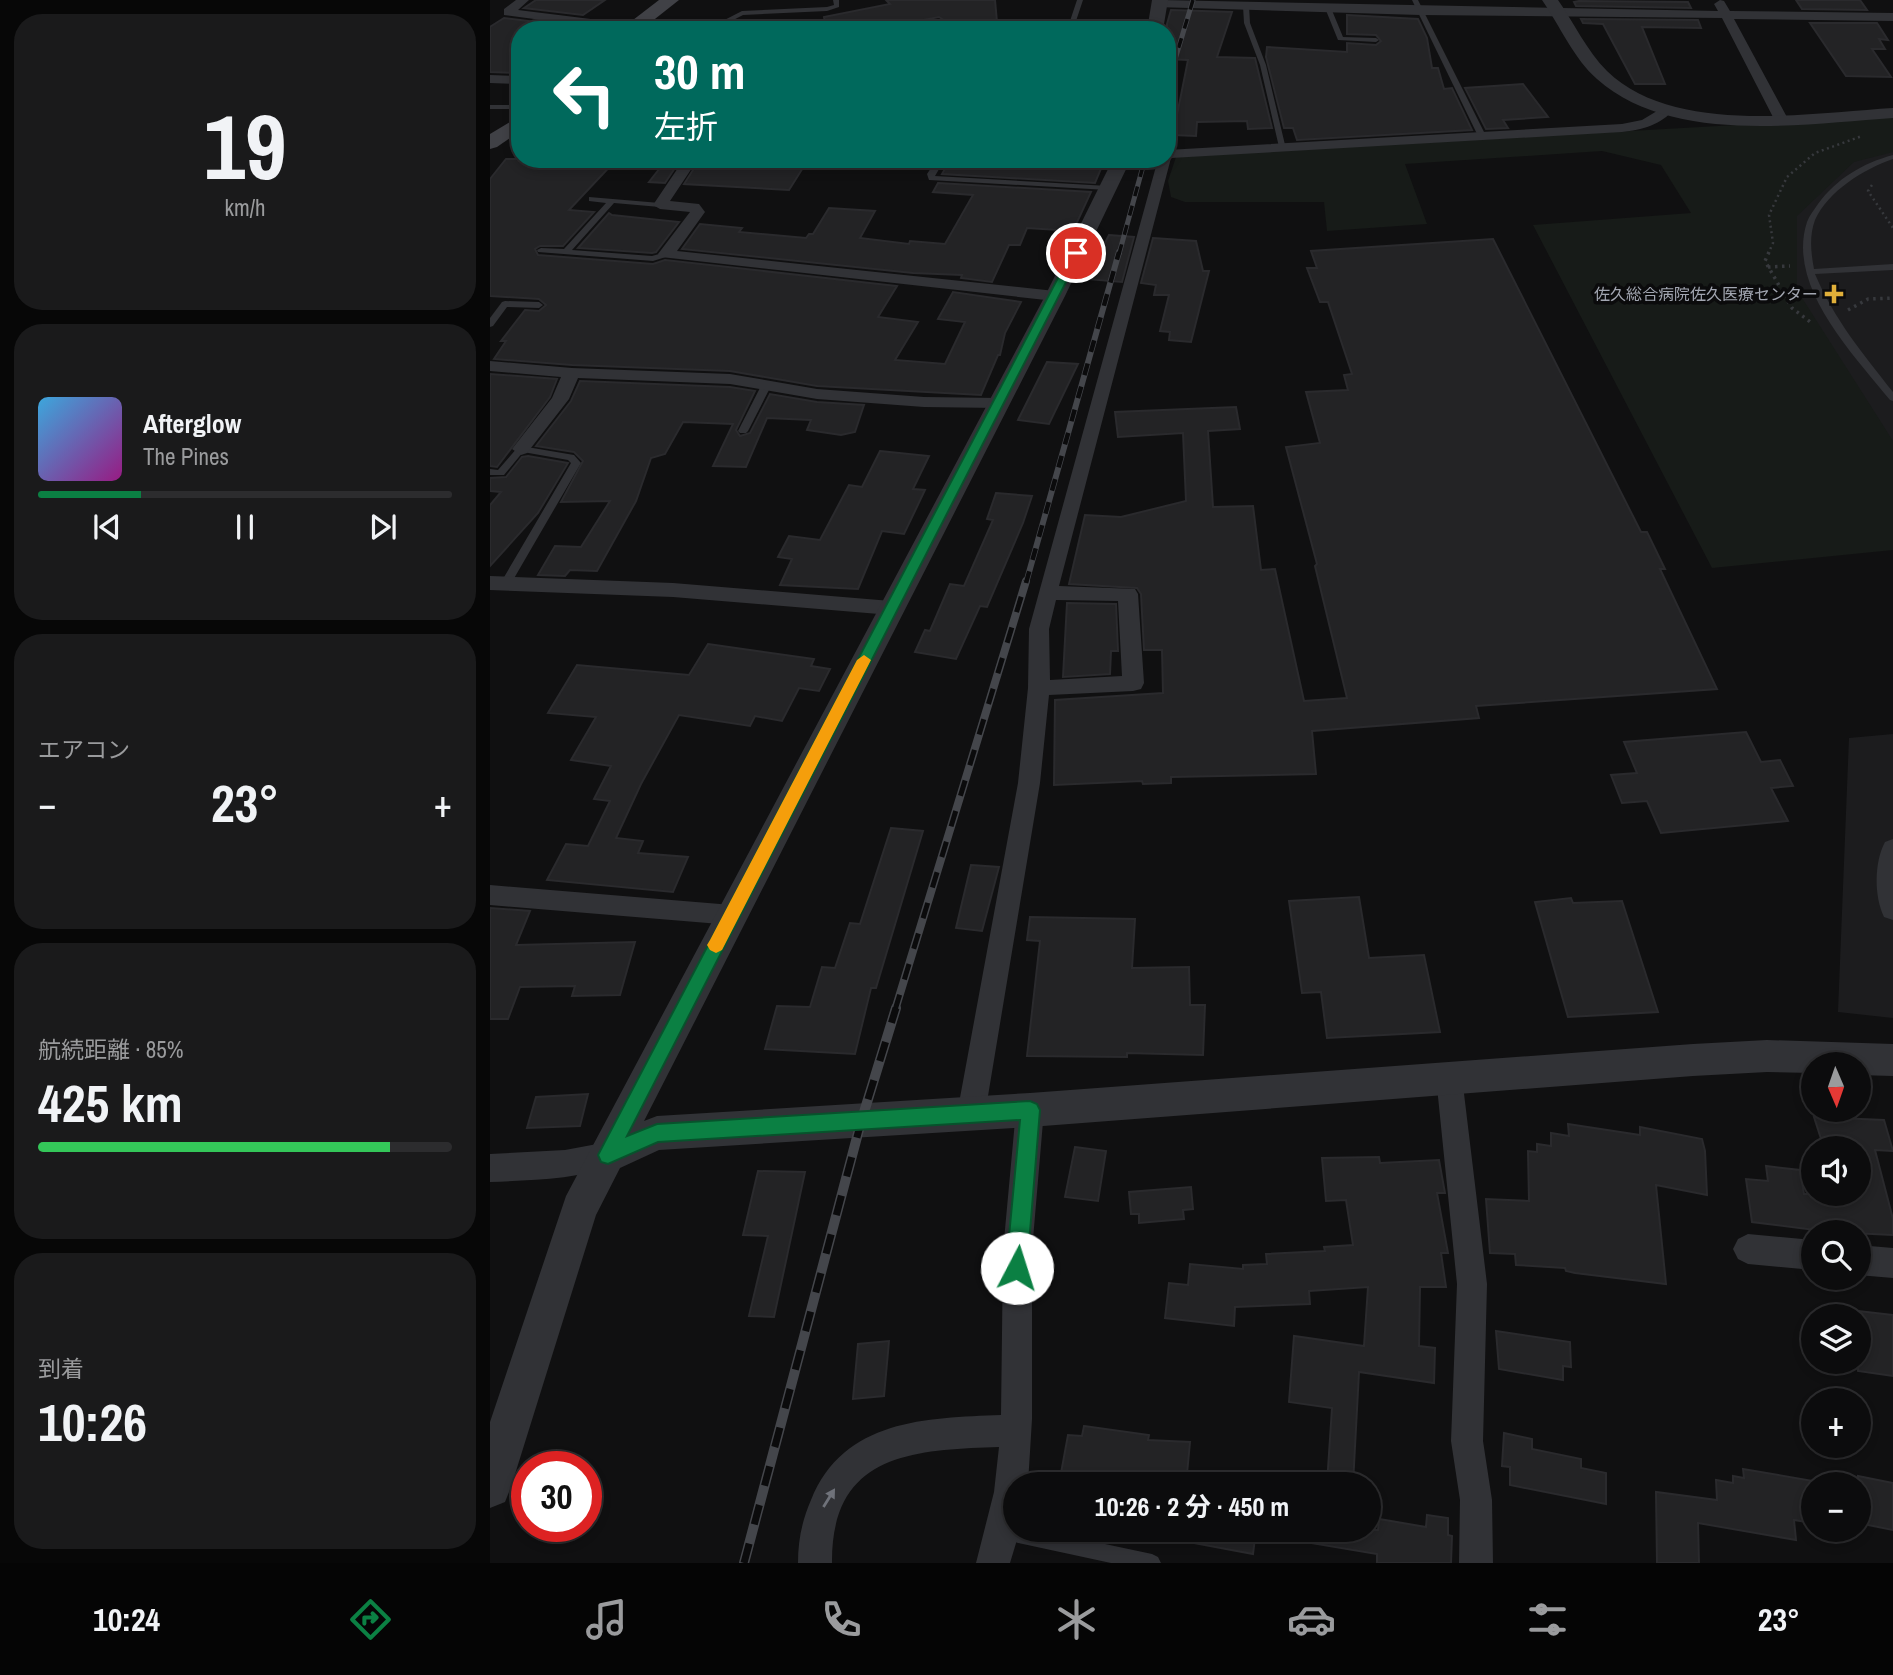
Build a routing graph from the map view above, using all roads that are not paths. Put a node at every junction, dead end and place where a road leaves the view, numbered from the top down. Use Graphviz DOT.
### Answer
graph roads {
  1 [pos="523,0"];
  2 [pos="670,0"];
  3 [pos="691,0"];
  4 [pos="836,0"];
  5 [pos="1080,0"];
  6 [pos="1718,0"];
  7 [pos="1873,0"];
  8 [pos="1160,2"];
  9 [pos="1417,5"];
  10 [pos="1246,6"];
  11 [pos="1554,7"];
  12 [pos="1328,8"];
  13 [pos="1726,15"];
  14 [pos="1888,17"];
  15 [pos="573,21"];
  16 [pos="641,21"];
  17 [pos="662,21"];
  18 [pos="726,21"];
  19 [pos="1073,21"];
  20 [pos="1157,21"];
  21 [pos="1893,30"];
  22 [pos="1376,40"];
  23 [pos="490,79"];
  24 [pos="511,80"];
  25 [pos="490,107"];
  26 [pos="511,107"];
  27 [pos="1667,109"];
  28 [pos="511,113"];
  29 [pos="1893,113"];
  30 [pos="1781,119"];
  31 [pos="490,128"];
  32 [pos="511,128"];
  33 [pos="1482,136"];
  34 [pos="490,143"];
  35 [pos="1283,147"];
  36 [pos="1176,153"];
  37 [pos="1893,157"];
  38 [pos="685,168"];
  39 [pos="935,168"];
  40 [pos="1118,168"];
  41 [pos="1163,168"];
  42 [pos="1108,188"];
  43 [pos="592,199"];
  44 [pos="612,201"];
  45 [pos="660,205"];
  46 [pos="541,250"];
  47 [pos="566,252"];
  48 [pos="666,254"];
  49 [pos="1893,267"];
  50 [pos="1810,272"];
  51 [pos="1055,296"];
  52 [pos="540,305"];
  53 [pos="490,324"];
  54 [pos="490,366"];
  55 [pos="572,373"];
  56 [pos="767,384"];
  57 [pos="1893,398"];
  58 [pos="999,403"];
  59 [pos="744,431"];
  60 [pos="521,449"];
  61 [pos="490,472"];
  62 [pos="498,584"];
  63 [pos="1047,593"];
  64 [pos="891,608"];
  65 [pos="1039,688"];
  66 [pos="1893,849"];
  67 [pos="490,895"];
  68 [pos="1893,910"];
  69 [pos="732,915"];
  70 [pos="1893,1060"];
  71 [pos="1448,1077"];
  72 [pos="1030,1110"];
  73 [pos="971,1114"];
  74 [pos="608,1155"];
  75 [pos="490,1168"];
  76 [pos="1748,1249"];
  77 [pos="1801,1254"];
  78 [pos="1871,1261"];
  79 [pos="1893,1263"];
  80 [pos="1016,1431"];
  81 [pos="1016,1472"];
  82 [pos="490,1487"];
  83 [pos="1003,1534"];
  84 [pos="1055,1542"];
  85 [pos="815,1563"];
  86 [pos="993,1563"];
  87 [pos="1152,1563"];
  88 [pos="1476,1563"];
  1 -- 15 [label="street"];
  2 -- 16 [label="main road"];
  3 -- 17 [label="main road"];
  4 -- 18 [label="lane"];
  5 -- 19 [label="lane"];
  6 -- 13 [label="street"];
  7 -- 14 [label="street"];
  8 -- 10 [label="street"];
  8 -- 20 [label="street"];
  9 -- 11 [label="street"];
  9 -- 12 [label="street"];
  9 -- 33 [label="lane"];
  10 -- 12 [label="street"];
  10 -- 35 [label="lane"];
  11 -- 13 [label="street"];
  11 -- 27 [label="street"];
  12 -- 22 [label="lane"];
  13 -- 14 [label="street"];
  13 -- 30 [label="street"];
  14 -- 21 [label="street"];
  23 -- 24 [label="street"];
  25 -- 26 [label="lane"];
  27 -- 30 [label="street"];
  27 -- 33 [label="street"];
  28 -- 31 [label="main road"];
  29 -- 30 [label="street"];
  32 -- 34 [label="main road"];
  33 -- 35 [label="street"];
  35 -- 36 [label="street"];
  37 -- 50 [label="lane"];
  38 -- 45 [label="street"];
  39 -- 42 [label="lane"];
  40 -- 42 [label="street"];
  41 -- 63 [label="street"];
  42 -- 51 [label="street"];
  43 -- 44 [label="lane"];
  44 -- 45 [label="lane"];
  44 -- 47 [label="lane"];
  45 -- 48 [label="street"];
  46 -- 47 [label="lane"];
  47 -- 48 [label="lane"];
  48 -- 51 [label="street"];
  49 -- 50 [label="lane"];
  50 -- 57 [label="lane"];
  51 -- 58 [label="street"];
  52 -- 53 [label="lane"];
  54 -- 55 [label="street"];
  55 -- 56 [label="street"];
  55 -- 60 [label="street"];
  56 -- 58 [label="street"];
  56 -- 59 [label="lane"];
  58 -- 64 [label="street"];
  60 -- 61 [label="lane"];
  60 -- 62 [label="lane"];
  62 -- 64 [label="street"];
  63 -- 65 [label="street"];
  63 -- 65 [label="street"];
  64 -- 69 [label="street"];
  65 -- 73 [label="street"];
  66 -- 68 [label="street"];
  67 -- 69 [label="street"];
  69 -- 74 [label="street"];
  70 -- 71 [label="street"];
  71 -- 72 [label="street"];
  71 -- 88 [label="street"];
  72 -- 73 [label="street"];
  72 -- 80 [label="street"];
  73 -- 74 [label="street"];
  74 -- 75 [label="street"];
  74 -- 82 [label="street"];
  76 -- 77 [label="street"];
  78 -- 79 [label="street"];
  80 -- 81 [label="street"];
  85 -- 80 [label="street, one-way"];
  83 -- 86 [label="street"];
  84 -- 87 [label="lane"];
}
